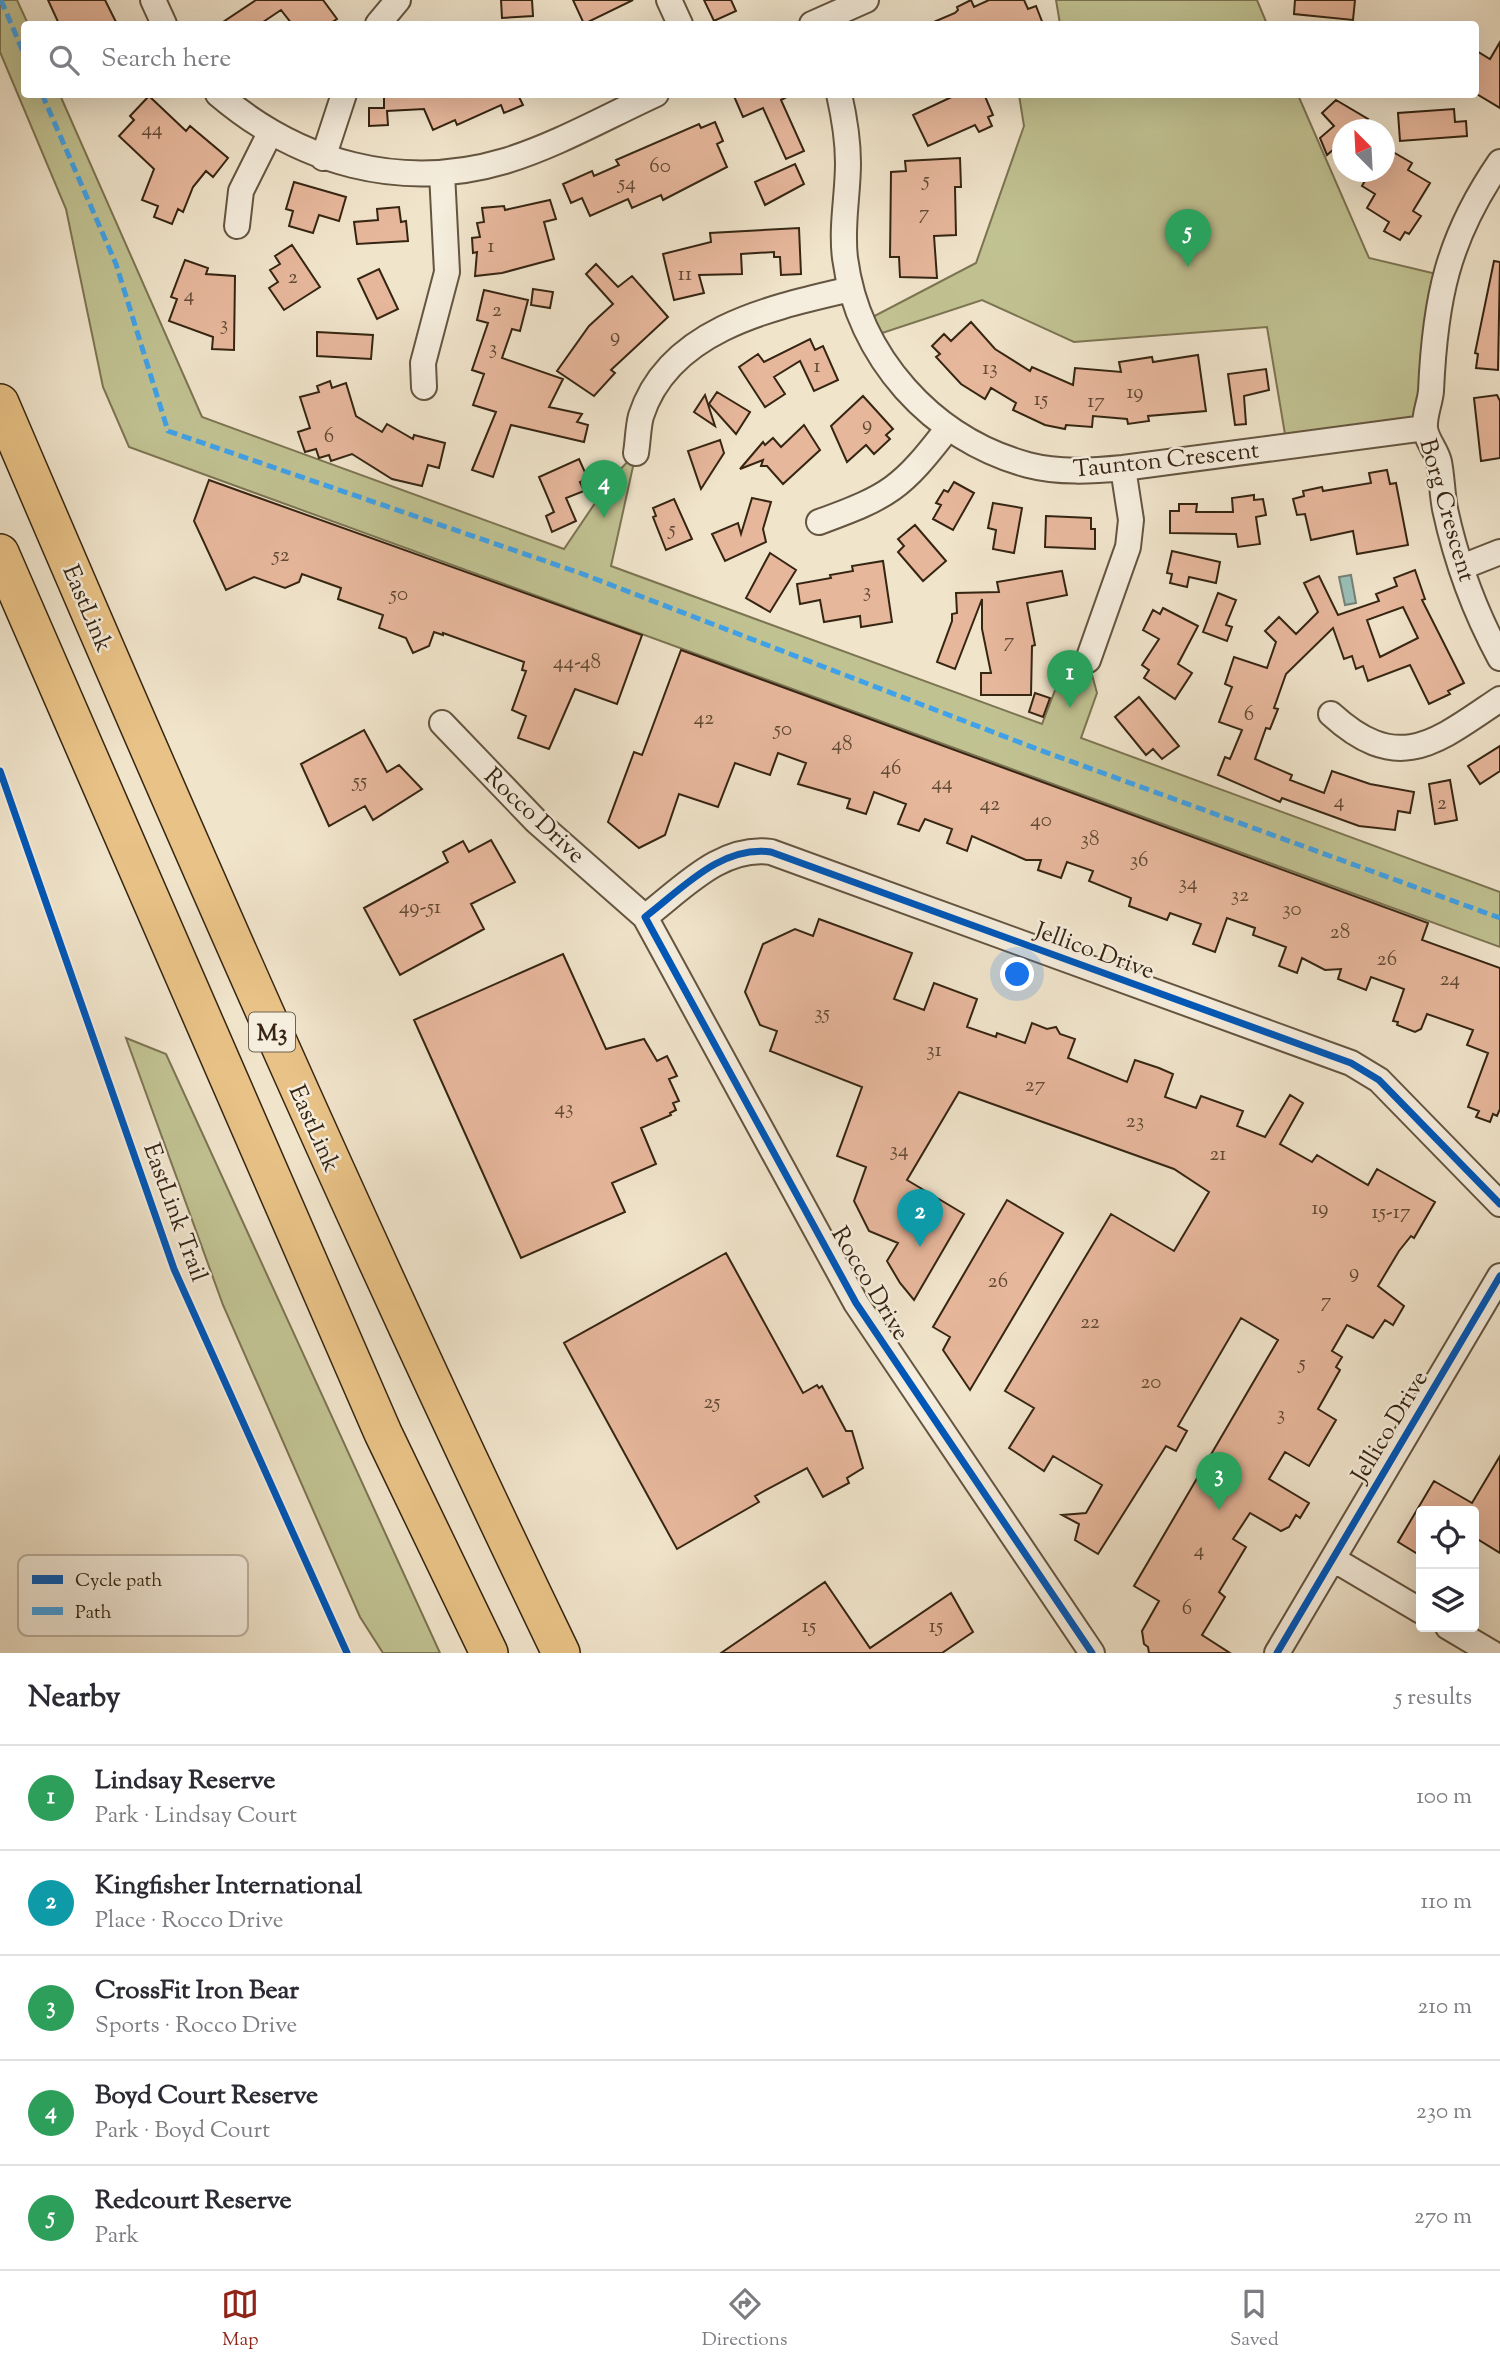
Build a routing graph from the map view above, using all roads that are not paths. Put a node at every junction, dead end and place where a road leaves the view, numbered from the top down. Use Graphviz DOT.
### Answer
graph roads {
  1 [pos="153,0"];
  2 [pos="398,0"];
  3 [pos="669,0"];
  4 [pos="866,0"];
  5 [pos="163,21"];
  6 [pos="380,21"];
  7 [pos="679,21"];
  8 [pos="820,21"];
  9 [pos="223,98"];
  10 [pos="343,98"];
  11 [pos="647,98"];
  12 [pos="840,98"];
  13 [pos="270,133"];
  14 [pos="323,158"];
  15 [pos="1500,162"];
  16 [pos="442,173"];
  17 [pos="237,226"];
  18 [pos="851,289"];
  19 [pos="424,387"];
  20 [pos="0,403"];
  21 [pos="948,428"];
  22 [pos="1425,428"];
  23 [pos="636,453"];
  24 [pos="1124,468"];
  25 [pos="819,522"];
  26 [pos="1500,552"];
  27 [pos="0,553"];
  28 [pos="1462,567"];
  29 [pos="1500,658"];
  30 [pos="1088,660"];
  31 [pos="1500,699"];
  32 [pos="1331,714"];
  33 [pos="442,723"];
  34 [pos="645,916"];
  35 [pos="1500,1204"];
  36 [pos="1500,1276"];
  37 [pos="1333,1559"];
  38 [pos="1416,1608"];
  39 [pos="1456,1632"];
  40 [pos="487,1653"];
  41 [pos="561,1653"];
  42 [pos="1092,1653"];
  43 [pos="1277,1653"];
  44 [pos="1492,1653"];
  1 -- 5 [label="street"];
  2 -- 6 [label="street"];
  3 -- 7 [label="street"];
  4 -- 8 [label="street"];
  9 -- 13 [label="street"];
  10 -- 14 [label="street"];
  11 -- 16 [label="street"];
  12 -- 18 [label="street, Taunton Crescent"];
  13 -- 14 [label="street"];
  13 -- 17 [label="street"];
  14 -- 16 [label="street"];
  15 -- 22 [label="street, Borg Crescent"];
  16 -- 19 [label="street"];
  18 -- 21 [label="street, Taunton Crescent"];
  18 -- 23 [label="street"];
  20 -- 41 [label="highway, EastLink / M3"];
  21 -- 24 [label="street, Taunton Crescent"];
  21 -- 25 [label="street"];
  22 -- 24 [label="street, Taunton Crescent"];
  22 -- 28 [label="street, Borg Crescent"];
  24 -- 30 [label="street"];
  26 -- 28 [label="street"];
  27 -- 40 [label="highway, M3"];
  28 -- 29 [label="street, Borg Crescent"];
  31 -- 32 [label="street"];
  33 -- 34 [label="street, Rocco Drive"];
  34 -- 35 [label="street, Jellico Drive"];
  34 -- 42 [label="street, Rocco Drive"];
  36 -- 37 [label="street, Jellico Drive"];
  37 -- 38 [label="street"];
  37 -- 43 [label="street"];
  39 -- 44 [label="street"];
}
